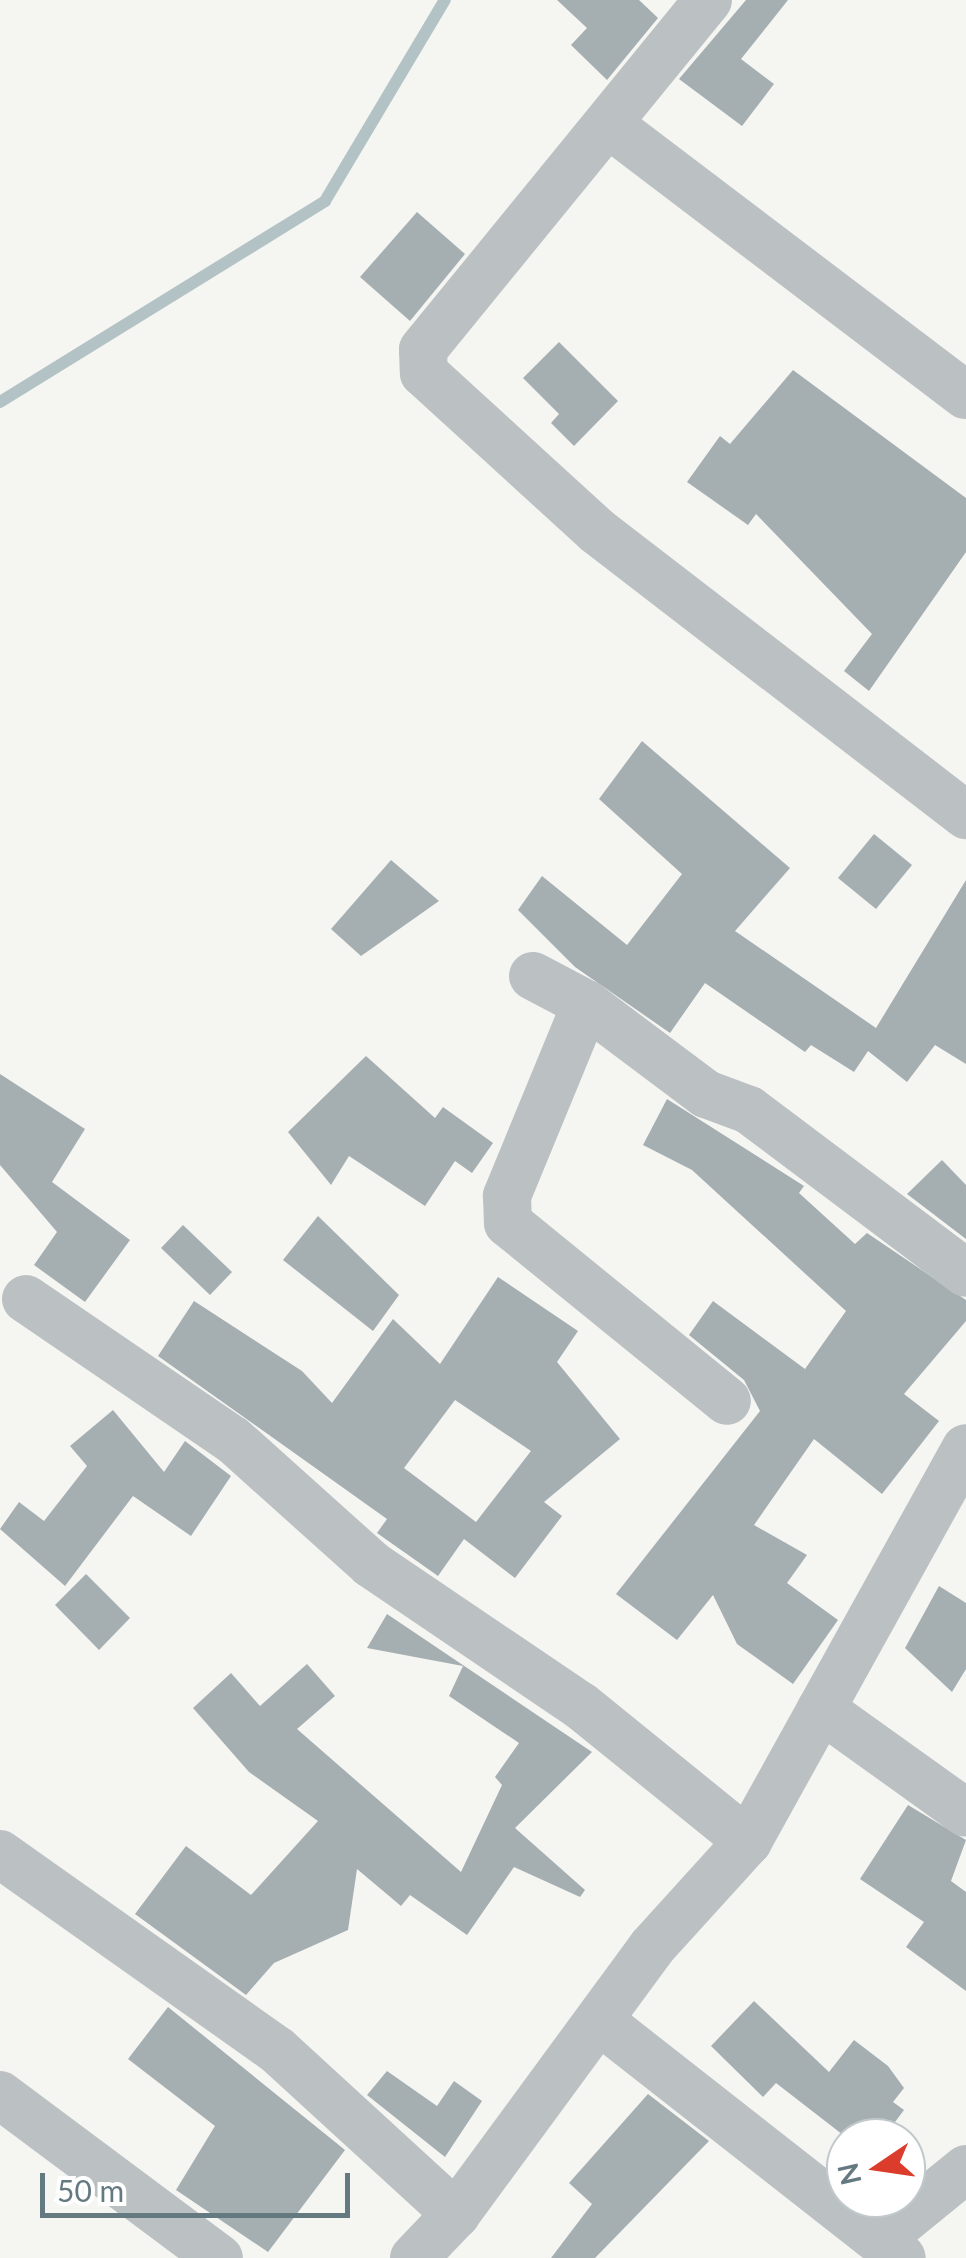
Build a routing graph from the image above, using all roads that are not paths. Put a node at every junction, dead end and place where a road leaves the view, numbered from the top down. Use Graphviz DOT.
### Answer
graph roads {
  1 [pos="708,0"];
  2 [pos="611,126"];
  3 [pos="966,395"];
  4 [pos="965,814"];
  5 [pos="533,976"];
  6 [pos="586,1004"];
  7 [pos="966,1272"];
  8 [pos="26,1299"];
  9 [pos="727,1401"];
  10 [pos="966,1448"];
  11 [pos="821,1710"];
  12 [pos="966,1814"];
  13 [pos="748,1840"];
  14 [pos="0,1854"];
  15 [pos="601,2022"];
  16 [pos="0,2096"];
  17 [pos="966,2169"];
  18 [pos="456,2214"];
  19 [pos="891,2248"];
  20 [pos="219,2258"];
  21 [pos="414,2258"];
  1 -- 2 [label="street"];
  2 -- 3 [label="street"];
  2 -- 4 [label="street"];
  5 -- 6 [label="street"];
  6 -- 7 [label="street"];
  6 -- 9 [label="street"];
  8 -- 13 [label="street"];
  10 -- 11 [label="street"];
  11 -- 12 [label="street"];
  11 -- 13 [label="street"];
  13 -- 15 [label="street"];
  14 -- 18 [label="street"];
  15 -- 18 [label="street"];
  15 -- 19 [label="street"];
  16 -- 20 [label="street"];
  17 -- 19 [label="street"];
  18 -- 21 [label="street"];
}
